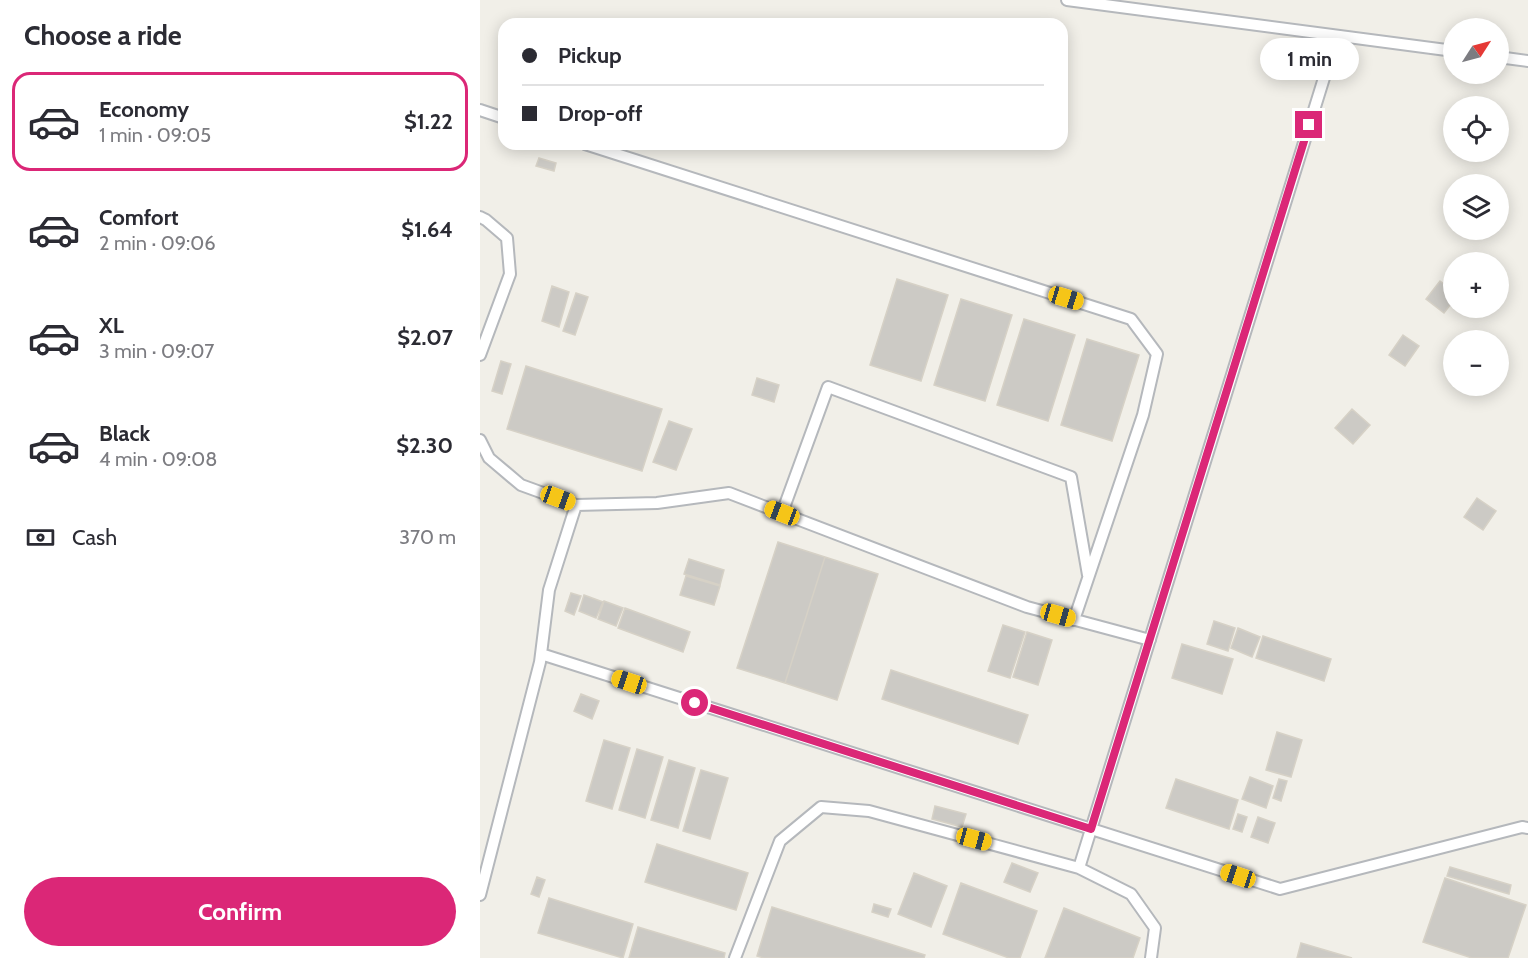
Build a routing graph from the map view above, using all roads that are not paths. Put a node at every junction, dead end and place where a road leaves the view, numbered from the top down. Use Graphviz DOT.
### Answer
graph roads {
  1 [pos="1067,0"];
  2 [pos="1337,36"];
  3 [pos="1443,50"];
  4 [pos="1509,58"];
  5 [pos="1528,61"];
  6 [pos="480,110"];
  7 [pos="498,116"];
  8 [pos="604,150"];
  9 [pos="480,217"];
  10 [pos="480,355"];
  11 [pos="480,440"];
  12 [pos="576,505"];
  13 [pos="782,513"];
  14 [pos="1089,575"];
  15 [pos="1074,620"];
  16 [pos="1150,640"];
  17 [pos="541,654"];
  18 [pos="1528,828"];
  19 [pos="1091,829"];
  20 [pos="1078,868"];
  21 [pos="480,895"];
  22 [pos="735,958"];
  23 [pos="1151,958"];
  1 -- 2 [label="lane"];
  2 -- 3 [label="lane"];
  2 -- 16 [label="lane"];
  4 -- 5 [label="lane"];
  6 -- 7 [label="lane"];
  8 -- 14 [label="lane"];
  9 -- 10 [label="lane"];
  11 -- 12 [label="lane"];
  12 -- 13 [label="lane"];
  12 -- 17 [label="lane"];
  13 -- 14 [label="lane"];
  13 -- 15 [label="lane"];
  14 -- 15 [label="lane"];
  15 -- 16 [label="lane"];
  16 -- 19 [label="lane"];
  17 -- 19 [label="lane"];
  17 -- 21 [label="lane"];
  18 -- 19 [label="lane"];
  19 -- 20 [label="lane"];
  20 -- 22 [label="lane"];
  20 -- 23 [label="lane"];
}
